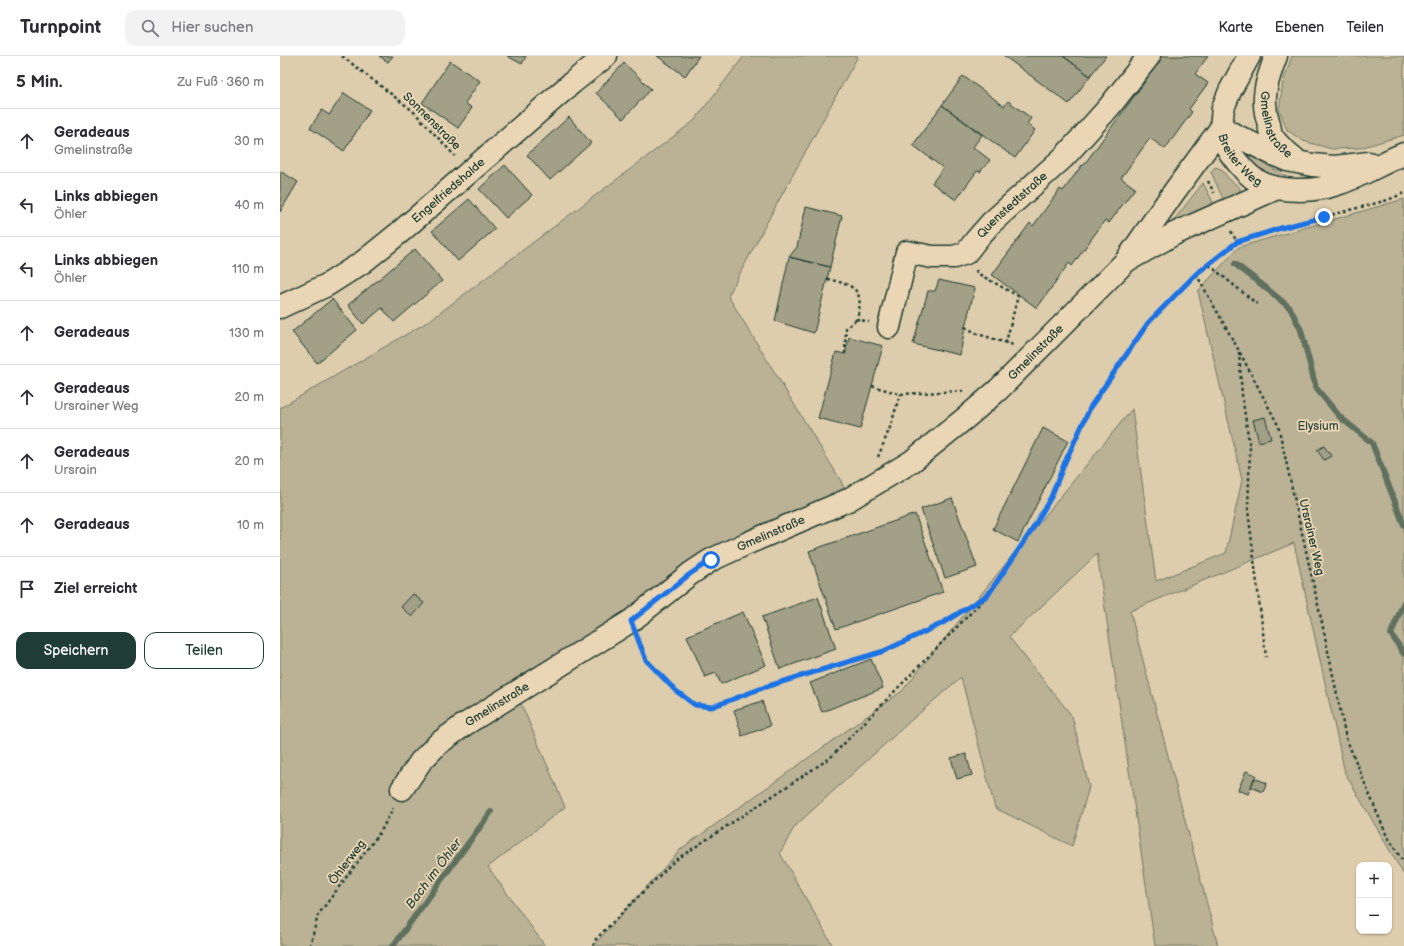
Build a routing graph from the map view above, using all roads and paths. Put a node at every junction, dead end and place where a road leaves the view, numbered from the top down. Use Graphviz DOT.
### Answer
graph roads {
  1 [pos="342,56"];
  2 [pos="606,56"];
  3 [pos="1149,56"];
  4 [pos="1249,56"];
  5 [pos="1276,56"];
  6 [pos="1221,128"];
  7 [pos="1398,156"];
  8 [pos="1302,163"];
  9 [pos="469,171"];
  10 [pos="1207,178"];
  11 [pos="1277,188"];
  12 [pos="1404,193"];
  13 [pos="1216,197"];
  14 [pos="1231,230"];
  15 [pos="1237,242"];
  16 [pos="1126,261"];
  17 [pos="1209,265"];
  18 [pos="977,273"];
  19 [pos="1196,274"];
  20 [pos="827,279"];
  21 [pos="1257,304"];
  22 [pos="280,307"];
  23 [pos="857,319"];
  24 [pos="889,327"];
  25 [pos="965,327"];
  26 [pos="1238,349"];
  27 [pos="845,354"];
  28 [pos="872,386"];
  29 [pos="998,390"];
  30 [pos="900,394"];
  31 [pos="875,464"];
  32 [pos="988,595"];
  33 [pos="631,621"];
  34 [pos="1266,657"];
  35 [pos="402,789"];
  36 [pos="1404,863"];
  37 [pos="310,946"];
  38 [pos="593,946"];
  1 -- 9 [label="path, Sonnenstraße"];
  2 -- 9 [label="street, Engelfriedshalde"];
  3 -- 24 [label="street, Quenstedtstraße"];
  4 -- 6 [label="street"];
  5 -- 8 [label="street, Gmelinstraße"];
  6 -- 8 [label="street, Breiter Weg"];
  6 -- 11 [label="street, Breiter Weg"];
  6 -- 16 [label="street, Gmelinstraße"];
  7 -- 8 [label="street, Breiter Weg"];
  7 -- 11 [label="street, Breiter Weg"];
  9 -- 22 [label="street, Engelfriedshalde"];
  10 -- 13 [label="path"];
  11 -- 16 [label="street, Gmelinstraße"];
  12 -- 15 [label="path"];
  14 -- 15 [label="path"];
  15 -- 17 [label="path"];
  16 -- 29 [label="street, Gmelinstraße"];
  17 -- 19 [label="path"];
  17 -- 21 [label="path"];
  18 -- 25 [label="path"];
  19 -- 26 [label="path, Ursrainer Weg"];
  19 -- 32 [label="path"];
  20 -- 23 [label="path"];
  23 -- 24 [label="path"];
  23 -- 27 [label="path"];
  26 -- 34 [label="path"];
  26 -- 36 [label="path, Ursrainer Weg"];
  28 -- 30 [label="path"];
  29 -- 30 [label="path"];
  29 -- 33 [label="street, Gmelinstraße"];
  30 -- 31 [label="path"];
  32 -- 33 [label="path"];
  32 -- 38 [label="path"];
  33 -- 35 [label="street, Gmelinstraße"];
  35 -- 37 [label="path, Öhlerweg"];
}
